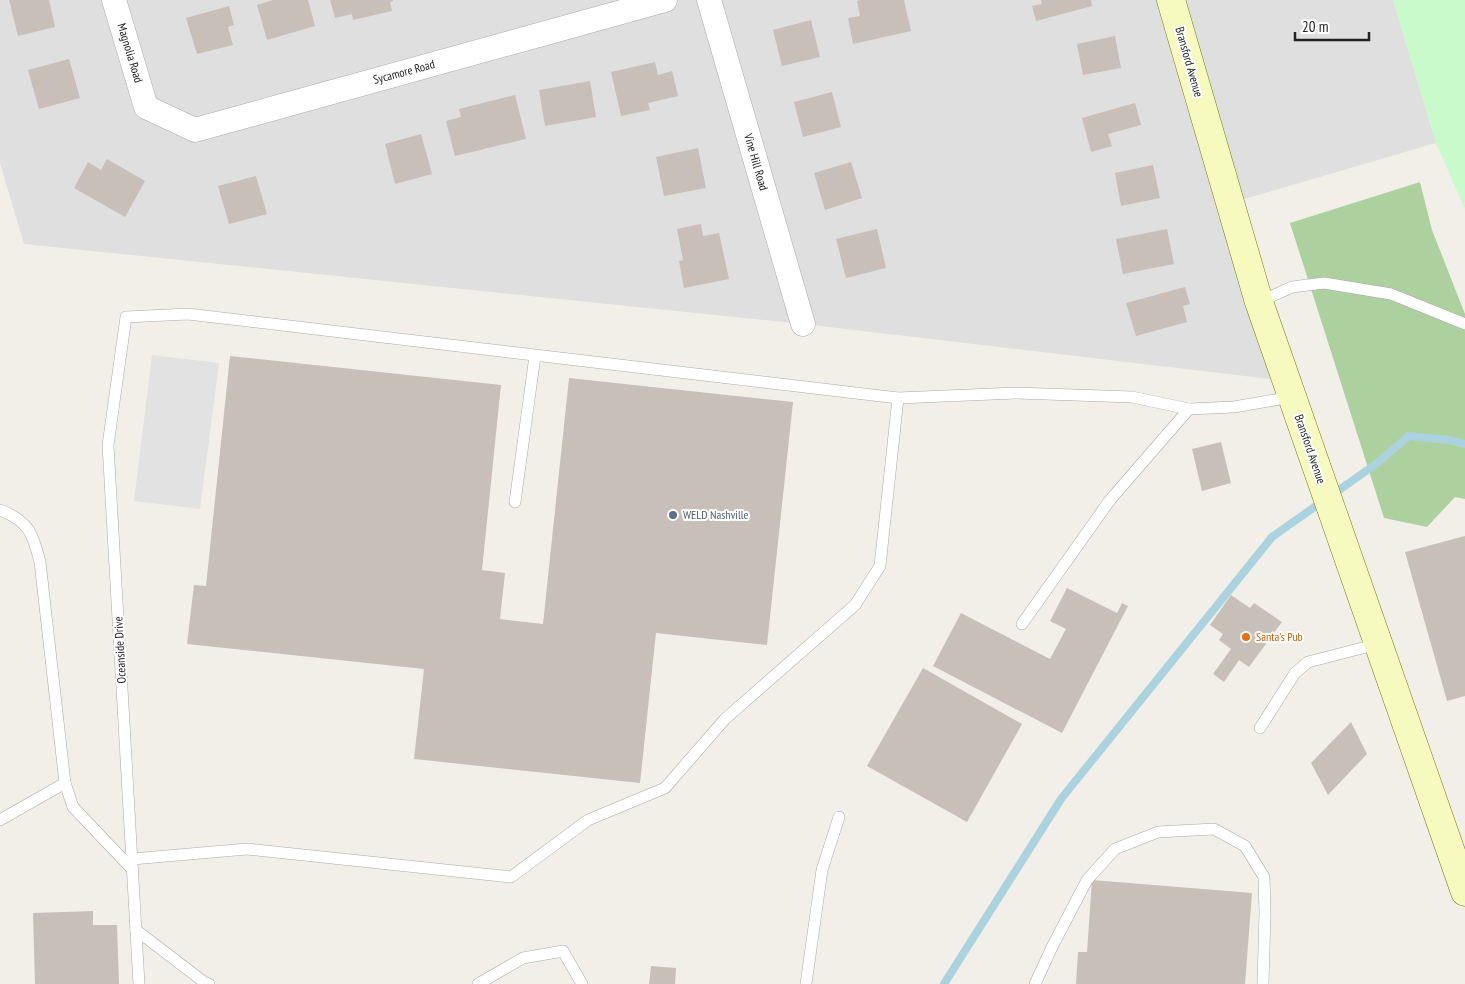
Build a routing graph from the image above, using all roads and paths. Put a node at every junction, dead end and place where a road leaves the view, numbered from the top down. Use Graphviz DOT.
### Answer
graph roads {
  1 [pos="114,0"];
  2 [pos="665,0"];
  3 [pos="708,0"];
  4 [pos="1171,0"];
  5 [pos="146,107"];
  6 [pos="1259,302"];
  7 [pos="803,324"];
  8 [pos="1465,324"];
  9 [pos="535,356"];
  10 [pos="1292,397"];
  11 [pos="898,398"];
  12 [pos="1189,408"];
  13 [pos="515,502"];
  14 [pos="0,510"];
  15 [pos="1022,624"];
  16 [pos="1378,644"];
  17 [pos="1260,728"];
  18 [pos="65,784"];
  19 [pos="839,817"];
  20 [pos="0,820"];
  21 [pos="132,865"];
  22 [pos="1465,892"];
  23 [pos="136,930"];
  24 [pos="139,984"];
  25 [pos="209,984"];
  26 [pos="478,984"];
  27 [pos="582,984"];
  28 [pos="806,984"];
  29 [pos="1035,984"];
  30 [pos="1262,984"];
  1 -- 5 [label="street, Magnolia Road"];
  2 -- 5 [label="street, Sycamore Road"];
  3 -- 7 [label="street, Vine Hill Road"];
  4 -- 6 [label="main road, Bransford Avenue"];
  6 -- 8 [label="lane"];
  6 -- 10 [label="main road, Bransford Avenue"];
  9 -- 11 [label="lane"];
  9 -- 13 [label="lane"];
  9 -- 21 [label="lane, Oceanside Drive"];
  10 -- 12 [label="lane"];
  10 -- 16 [label="main road, Bransford Avenue"];
  11 -- 12 [label="lane"];
  11 -- 21 [label="lane"];
  12 -- 15 [label="lane"];
  14 -- 18 [label="lane"];
  16 -- 17 [label="lane"];
  16 -- 22 [label="main road, Bransford Avenue"];
  18 -- 20 [label="lane"];
  18 -- 21 [label="lane"];
  19 -- 28 [label="lane"];
  21 -- 23 [label="lane, Oceanside Drive"];
  23 -- 24 [label="lane, Oceanside Drive"];
  23 -- 25 [label="lane"];
  26 -- 27 [label="lane"];
  29 -- 30 [label="lane"];
}
